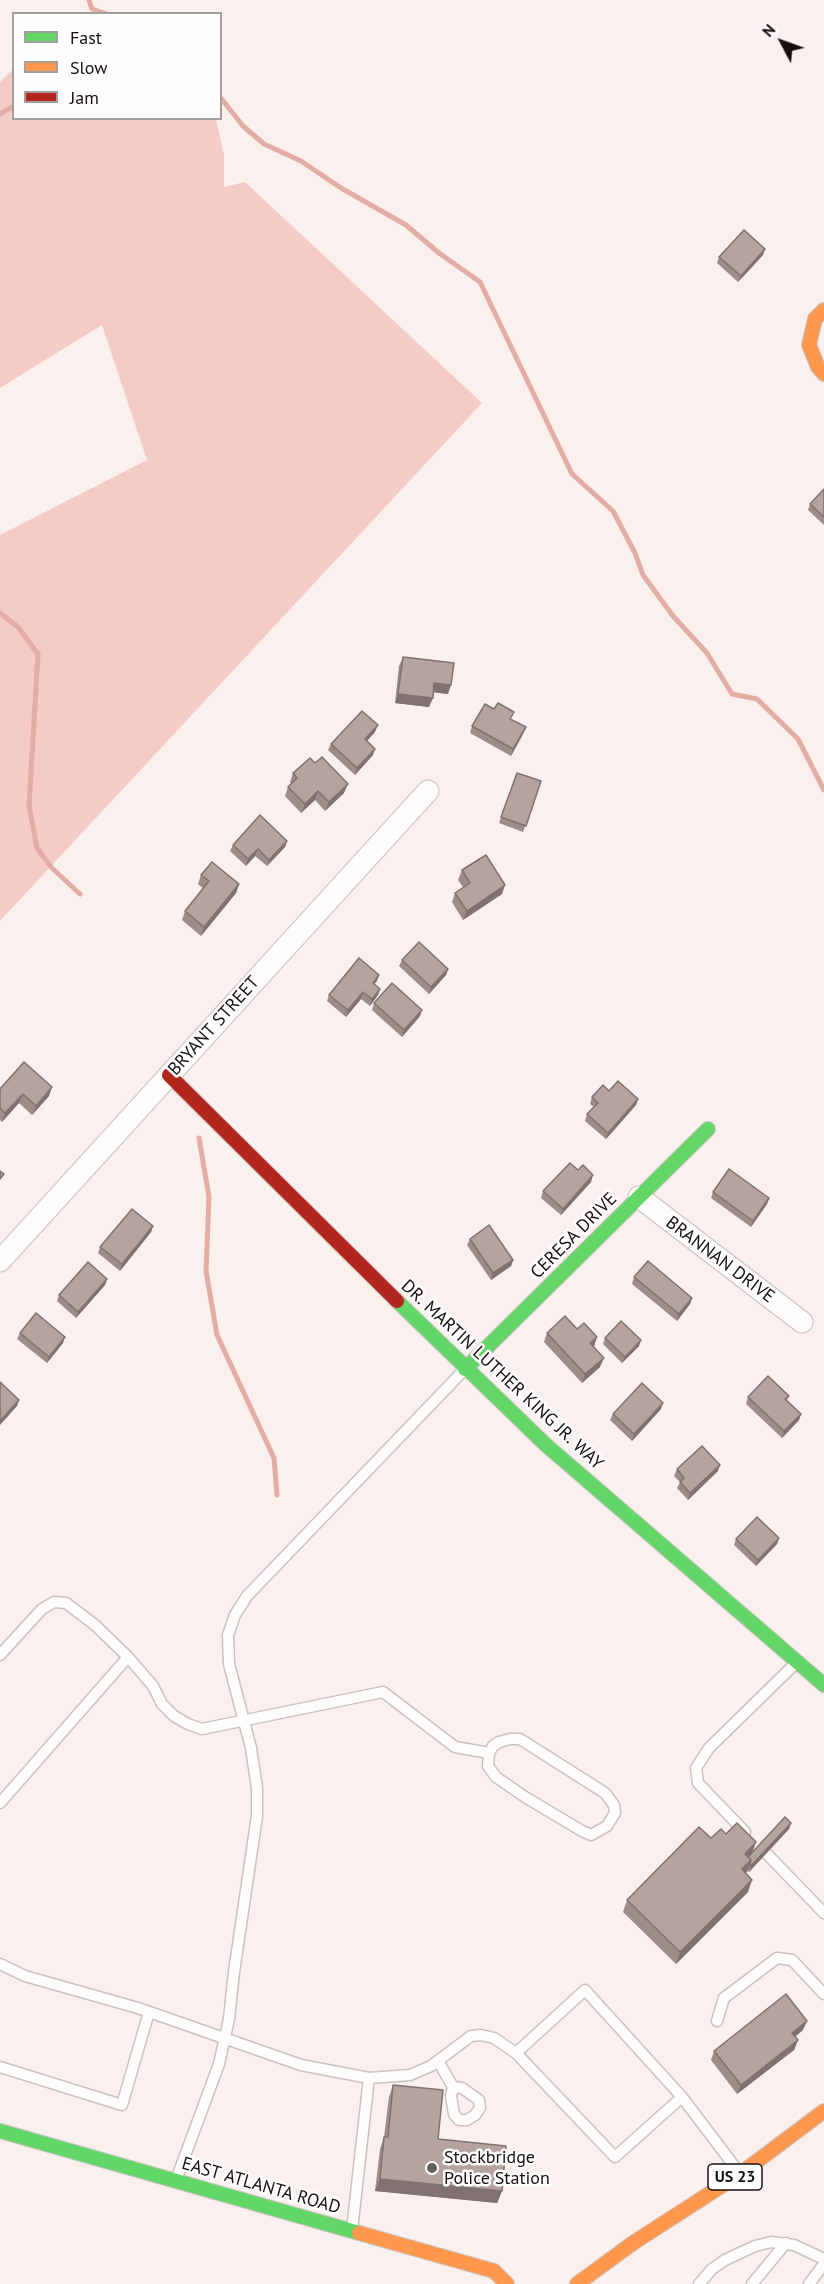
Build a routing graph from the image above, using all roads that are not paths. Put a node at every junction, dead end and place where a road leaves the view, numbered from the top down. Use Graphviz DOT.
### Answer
graph roads {
  1 [pos="821,312"];
  2 [pos="824,374"];
  3 [pos="428,791"];
  4 [pos="169,1075"];
  5 [pos="708,1129"];
  6 [pos="639,1197"];
  7 [pos="0,1261"];
  8 [pos="802,1322"];
  9 [pos="465,1369"];
  10 [pos="0,1655"];
  11 [pos="128,1657"];
  12 [pos="797,1661"];
  13 [pos="824,1685"];
  14 [pos="244,1721"];
  15 [pos="489,1754"];
  16 [pos="0,1803"];
  17 [pos="750,1836"];
  18 [pos="767,1854"];
  19 [pos="824,1912"];
  20 [pos="0,1964"];
  21 [pos="824,1994"];
  22 [pos="149,2012"];
  23 [pos="717,2021"];
  24 [pos="225,2037"];
  25 [pos="516,2054"];
  26 [pos="438,2061"];
  27 [pos="0,2067"];
  28 [pos="369,2078"];
  29 [pos="453,2087"];
  30 [pos="682,2097"];
  31 [pos="824,2111"];
  32 [pos="0,2131"];
  33 [pos="740,2174"];
  34 [pos="175,2181"];
  35 [pos="352,2231"];
  36 [pos="786,2243"];
  37 [pos="824,2261"];
  38 [pos="507,2284"];
  39 [pos="577,2284"];
  40 [pos="699,2284"];
  41 [pos="752,2284"];
  42 [pos="808,2284"];
  1 -- 2 [label="main road"];
  3 -- 4 [label="street, BRYANT STREET"];
  4 -- 7 [label="street, BRYANT STREET"];
  4 -- 9 [label="main road, DR. MARTIN LUTHER KING JR. WAY"];
  5 -- 6 [label="main road, CERESA DRIVE"];
  6 -- 8 [label="street, BRANNAN DRIVE"];
  6 -- 9 [label="main road, CERESA DRIVE"];
  9 -- 12 [label="main road, DR. MARTIN LUTHER KING JR. WAY"];
  9 -- 14 [label="lane"];
  10 -- 11 [label="lane"];
  11 -- 14 [label="lane"];
  11 -- 16 [label="lane"];
  12 -- 13 [label="main road, DR. MARTIN LUTHER KING JR. WAY"];
  12 -- 17 [label="lane"];
  14 -- 15 [label="lane"];
  14 -- 24 [label="lane"];
  15 -- 15 [label="lane"];
  18 -- 19 [label="lane"];
  20 -- 22 [label="lane"];
  21 -- 23 [label="lane"];
  22 -- 24 [label="lane"];
  22 -- 27 [label="lane"];
  24 -- 28 [label="lane"];
  24 -- 34 [label="lane"];
  25 -- 26 [label="lane"];
  25 -- 30 [label="lane"];
  25 -- 30 [label="lane"];
  26 -- 28 [label="lane"];
  26 -- 29 [label="lane"];
  28 -- 35 [label="lane"];
  30 -- 33 [label="lane"];
  31 -- 33 [label="main road, US 23"];
  32 -- 34 [label="main road, EAST ATLANTA ROAD"];
  33 -- 39 [label="main road, US 23"];
  34 -- 35 [label="main road, EAST ATLANTA ROAD"];
  35 -- 38 [label="main road, EAST ATLANTA ROAD"];
  36 -- 37 [label="lane"];
  36 -- 40 [label="lane"];
  36 -- 41 [label="lane"];
  37 -- 42 [label="lane"];
}
